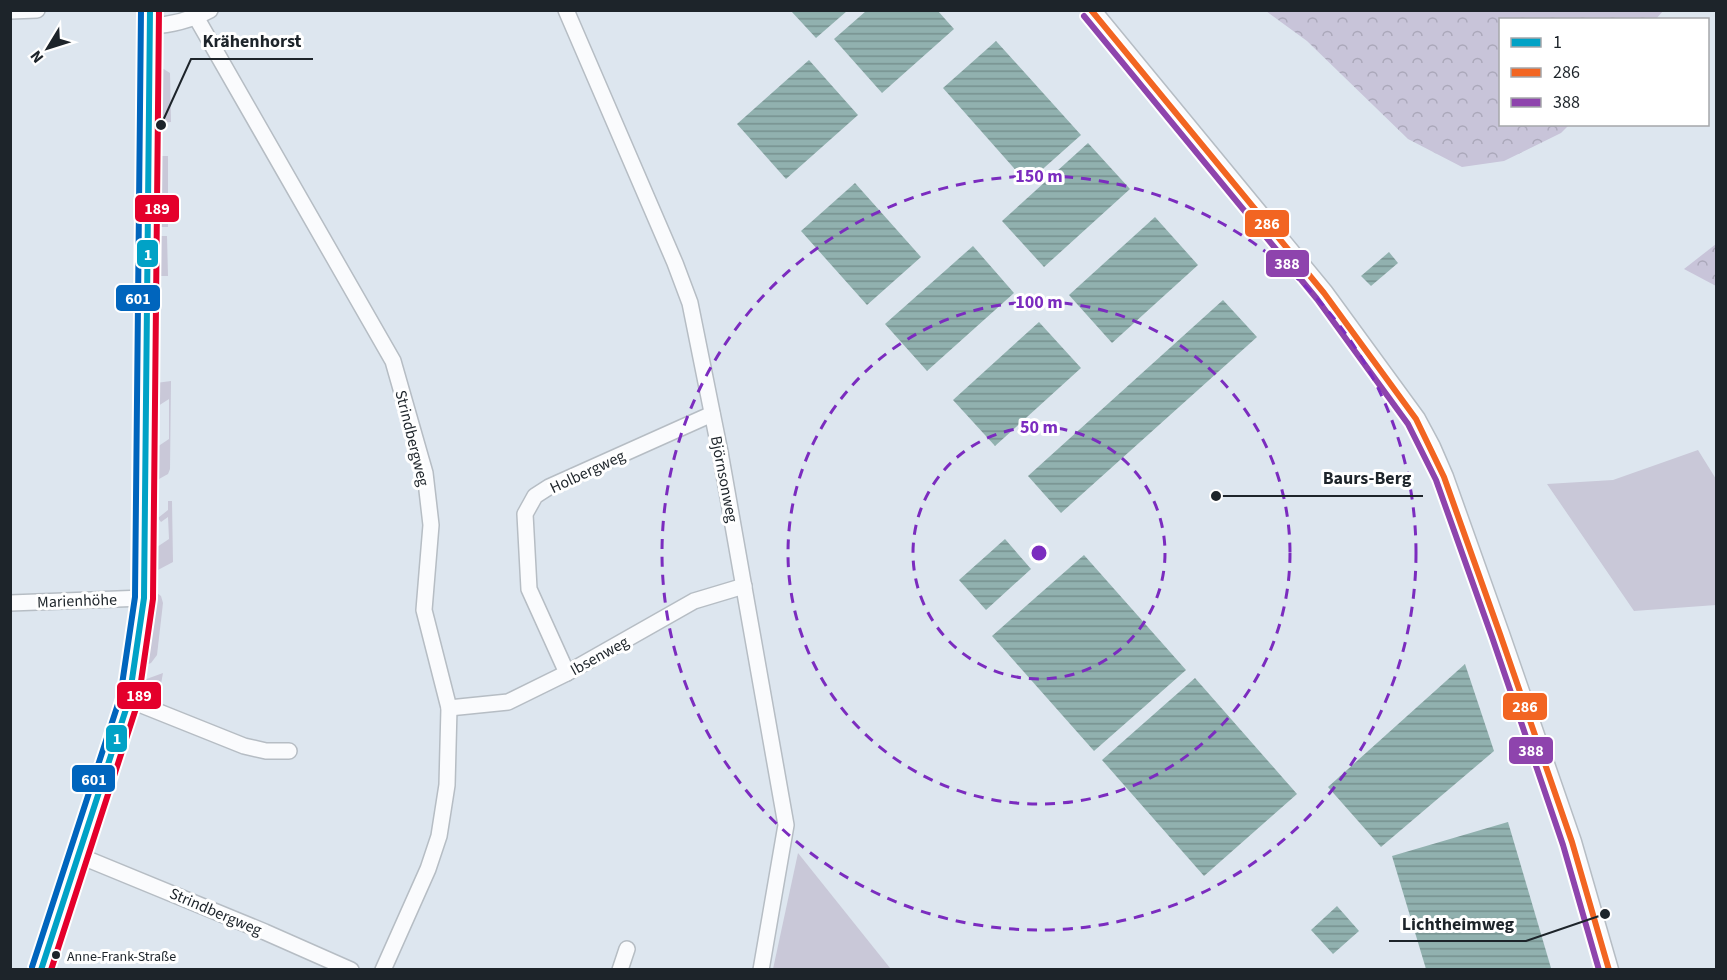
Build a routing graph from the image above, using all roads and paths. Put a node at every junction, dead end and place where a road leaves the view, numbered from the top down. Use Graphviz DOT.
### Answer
graph roads {
  1 [pos="37,10"];
  2 [pos="566,10"];
  3 [pos="1090,10"];
  4 [pos="10,11"];
  5 [pos="203,14"];
  6 [pos="150,18"];
  7 [pos="712,414"];
  8 [pos="744,586"];
  9 [pos="144,598"];
  10 [pos="10,603"];
  11 [pos="567,673"];
  12 [pos="129,700"];
  13 [pos="449,708"];
  14 [pos="289,751"];
  15 [pos="80,856"];
  16 [pos="627,949"];
  17 [pos="41,969"];
  18 [pos="351,969"];
  19 [pos="383,969"];
  20 [pos="620,969"];
  21 [pos="761,969"];
  22 [pos="1609,969"];
  1 -- 4 [label="street"];
  2 -- 7 [label="street, Björnsonweg"];
  3 -- 22 [label="street"];
  5 -- 6 [label="street"];
  5 -- 13 [label="street, Strindbergweg"];
  6 -- 9 [label="main road"];
  7 -- 8 [label="street, Björnsonweg"];
  7 -- 11 [label="street, Holbergweg"];
  8 -- 11 [label="street, Ibsenweg"];
  8 -- 21 [label="street, Björnsonweg"];
  9 -- 10 [label="street, Marienhöhe"];
  9 -- 12 [label="main road"];
  11 -- 13 [label="street, Ibsenweg"];
  12 -- 14 [label="street"];
  12 -- 15 [label="main road"];
  13 -- 19 [label="street, Strindbergweg"];
  15 -- 17 [label="main road"];
  15 -- 18 [label="street, Strindbergweg"];
  16 -- 20 [label="street"];
}
